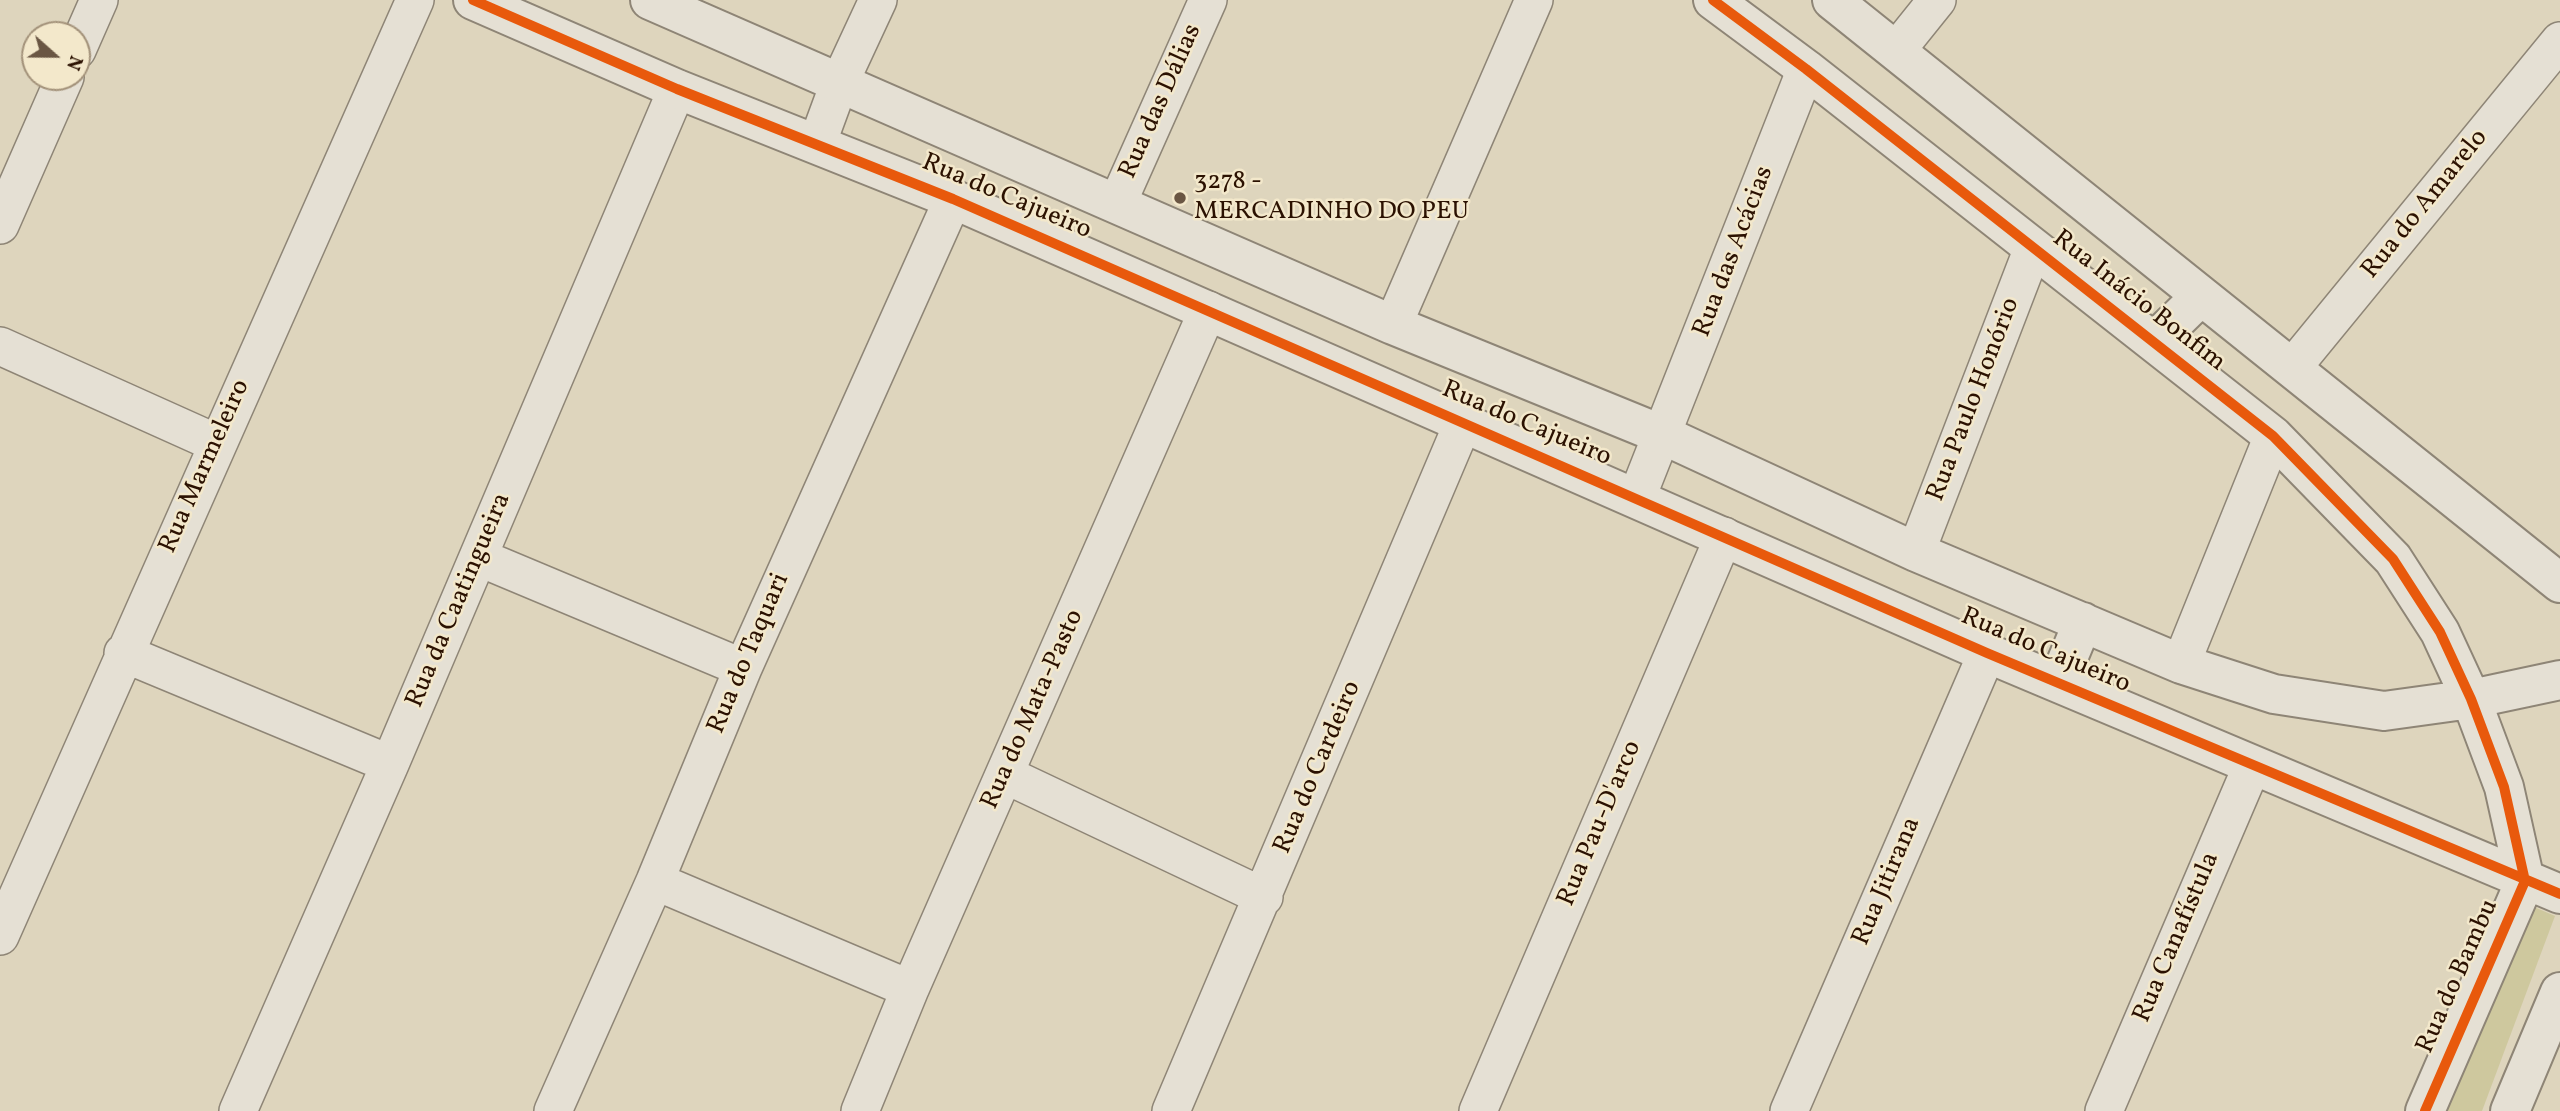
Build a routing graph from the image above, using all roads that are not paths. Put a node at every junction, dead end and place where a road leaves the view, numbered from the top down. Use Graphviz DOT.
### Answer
graph roads {
  1 [pos="99,0"];
  2 [pos="415,0"];
  3 [pos="473,0"];
  4 [pos="650,0"];
  5 [pos="878,0"];
  6 [pos="1208,0"];
  7 [pos="1534,0"];
  8 [pos="1713,0"];
  9 [pos="1832,0"];
  10 [pos="1937,0"];
  11 [pos="90,21"];
  12 [pos="2560,41"];
  13 [pos="1896,51"];
  14 [pos="1806,69"];
  15 [pos="839,84"];
  16 [pos="677,89"];
  17 [pos="59,91"];
  18 [pos="817,144"];
  19 [pos="953,199"];
  20 [pos="1117,204"];
  21 [pos="0,225"];
  22 [pos="2033,248"];
  23 [pos="2200,297"];
  24 [pos="1208,310"];
  25 [pos="1393,325"];
  26 [pos="2154,342"];
  27 [pos="0,346"];
  28 [pos="2292,368"];
  29 [pos="1463,423"];
  30 [pos="1663,435"];
  31 [pos="2273,436"];
  32 [pos="216,443"];
  33 [pos="1637,497"];
  34 [pos="1724,536"];
  35 [pos="1916,552"];
  36 [pos="478,557"];
  37 [pos="2560,583"];
  38 [pos="2083,622"];
  39 [pos="123,653"];
  40 [pos="1987,653"];
  41 [pos="2181,664"];
  42 [pos="743,667"];
  43 [pos="2560,680"];
  44 [pos="2057,682"];
  45 [pos="2471,699"];
  46 [pos="390,764"];
  47 [pos="2252,766"];
  48 [pos="1006,775"];
  49 [pos="655,881"];
  50 [pos="2543,888"];
  51 [pos="1264,897"];
  52 [pos="0,936"];
  53 [pos="910,989"];
  54 [pos="2560,992"];
  55 [pos="238,1111"];
  56 [pos="553,1111"];
  57 [pos="860,1111"];
  58 [pos="1171,1111"];
  59 [pos="1478,1111"];
  60 [pos="1789,1111"];
  61 [pos="2104,1111"];
  62 [pos="2425,1111"];
  63 [pos="2510,1111"];
  1 -- 11 [label="street"];
  2 -- 32 [label="street, Rua Marmeleiro"];
  3 -- 16 [label="street, Rua do Cajueiro"];
  4 -- 15 [label="street, Rua do Cajueiro"];
  5 -- 15 [label="street"];
  6 -- 20 [label="street, Rua das Dálias"];
  7 -- 25 [label="street"];
  8 -- 14 [label="street, Rua Inácio Bonfim"];
  9 -- 13 [label="street, Rua Inácio Bonfim"];
  10 -- 13 [label="street"];
  12 -- 28 [label="street, Rua do Amarelo"];
  13 -- 23 [label="street, Rua Inácio Bonfim"];
  14 -- 22 [label="street, Rua Inácio Bonfim"];
  14 -- 30 [label="street, Rua das Acácias"];
  15 -- 18 [label="street"];
  15 -- 20 [label="street, Rua do Cajueiro"];
  16 -- 18 [label="street, Rua do Cajueiro"];
  16 -- 36 [label="street, Rua da Caatingueira"];
  17 -- 21 [label="street"];
  18 -- 19 [label="street, Rua do Cajueiro"];
  19 -- 24 [label="street, Rua do Cajueiro"];
  19 -- 42 [label="street, Rua do Taquari"];
  20 -- 25 [label="street, Rua do Cajueiro"];
  22 -- 26 [label="street, Rua Inácio Bonfim"];
  22 -- 35 [label="street, Rua Paulo Honório"];
  23 -- 26 [label="street"];
  23 -- 28 [label="street, Rua Inácio Bonfim"];
  24 -- 29 [label="street, Rua do Cajueiro"];
  24 -- 48 [label="street, Rua do Mata-Pasto"];
  25 -- 30 [label="street, Rua do Cajueiro"];
  26 -- 31 [label="street, Rua Inácio Bonfim"];
  27 -- 32 [label="street"];
  28 -- 37 [label="street, Rua Inácio Bonfim"];
  29 -- 33 [label="street, Rua do Cajueiro"];
  29 -- 51 [label="street, Rua do Cardeiro"];
  30 -- 33 [label="street, Rua das Acácias"];
  30 -- 35 [label="street, Rua do Cajueiro"];
  31 -- 41 [label="street"];
  31 -- 45 [label="street, Rua Inácio Bonfim"];
  32 -- 39 [label="street, Rua Marmeleiro"];
  33 -- 34 [label="street, Rua do Cajueiro"];
  34 -- 40 [label="street, Rua do Cajueiro"];
  34 -- 59 [label="street, Rua Pau-D'arco"];
  35 -- 38 [label="street, Rua do Cajueiro"];
  36 -- 42 [label="street"];
  36 -- 46 [label="street, Rua da Caatingueira"];
  38 -- 41 [label="street, Rua do Cajueiro"];
  38 -- 44 [label="street"];
  39 -- 46 [label="street"];
  39 -- 52 [label="street, Rua Marmeleiro"];
  40 -- 44 [label="street, Rua do Cajueiro"];
  40 -- 60 [label="street, Rua Jitirana"];
  41 -- 45 [label="street, Rua do Cajueiro"];
  42 -- 49 [label="street, Rua do Taquari"];
  43 -- 45 [label="street, Rua do Cajueiro"];
  44 -- 47 [label="street, Rua do Cajueiro"];
  45 -- 50 [label="street, Rua do Bambu"];
  46 -- 55 [label="street, Rua da Caatingueira"];
  47 -- 50 [label="street, Rua do Cajueiro"];
  47 -- 61 [label="street, Rua Canafístula"];
  48 -- 51 [label="street"];
  48 -- 53 [label="street, Rua do Mata-Pasto"];
  49 -- 53 [label="street"];
  49 -- 56 [label="street, Rua do Taquari"];
  50 -- 62 [label="street, Rua do Bambu"];
  51 -- 58 [label="street, Rua do Cardeiro"];
  53 -- 57 [label="street, Rua do Mata-Pasto"];
  54 -- 63 [label="street"];
}
